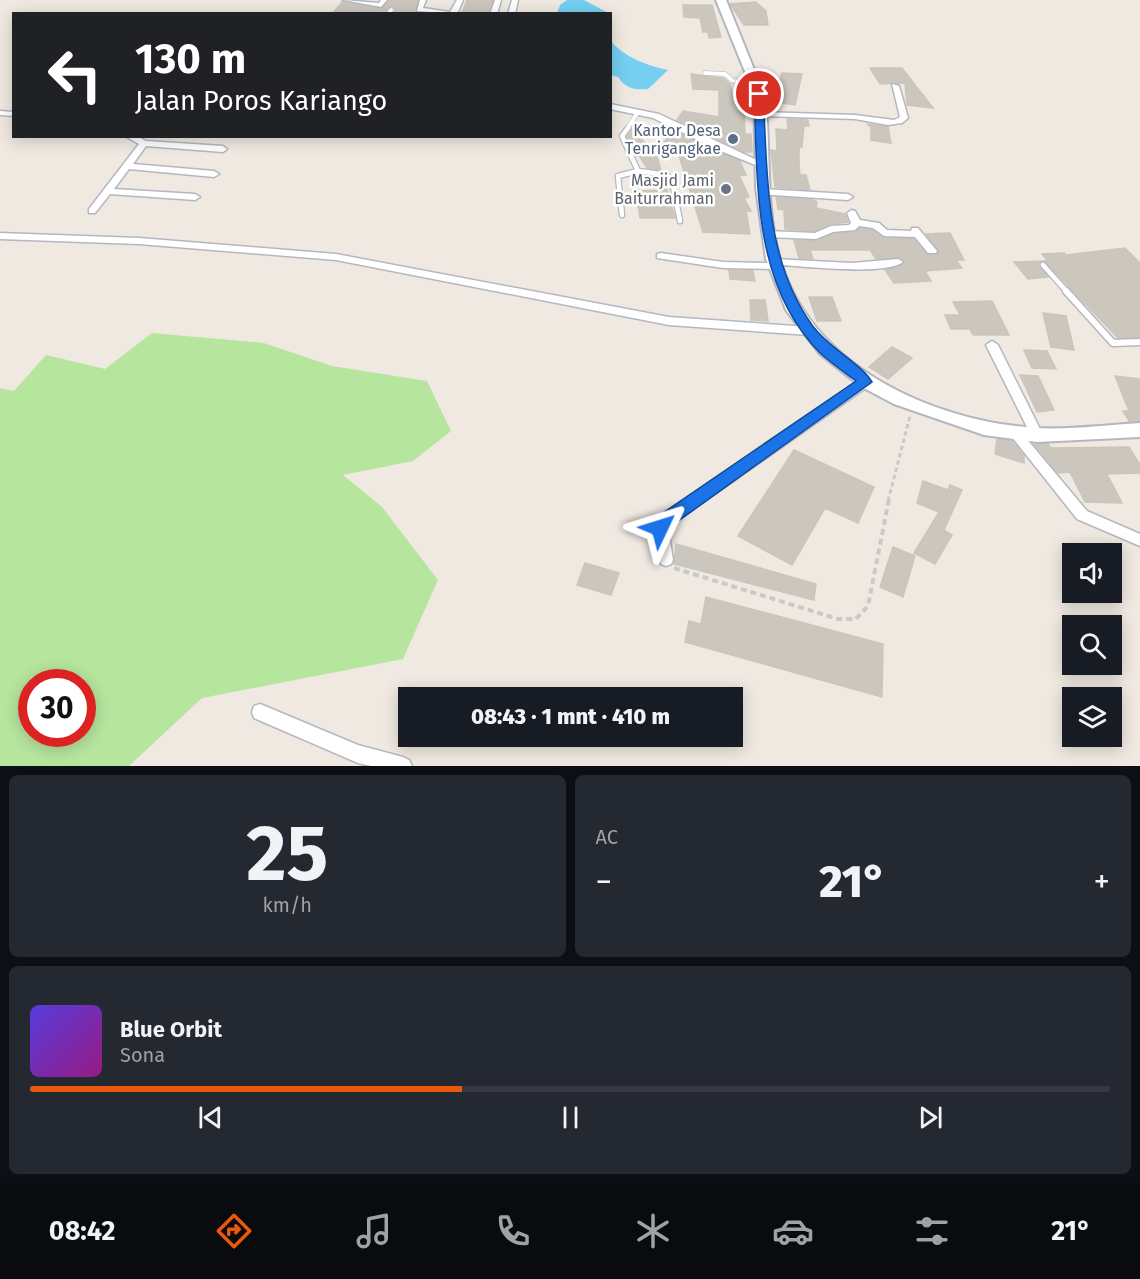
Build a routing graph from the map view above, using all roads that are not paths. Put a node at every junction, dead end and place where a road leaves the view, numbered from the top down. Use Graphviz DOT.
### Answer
graph roads {
  1 [pos="346,0"];
  2 [pos="384,0"];
  3 [pos="423,0"];
  4 [pos="721,0"];
  5 [pos="430,12"];
  6 [pos="705,72"];
  7 [pos="754,82"];
  8 [pos="895,86"];
  9 [pos="612,106"];
  10 [pos="638,112"];
  11 [pos="761,114"];
  12 [pos="133,138"];
  13 [pos="144,143"];
  14 [pos="223,149"];
  15 [pos="760,164"];
  16 [pos="127,166"];
  17 [pos="638,171"];
  18 [pos="214,174"];
  19 [pos="108,191"];
  20 [pos="763,192"];
  21 [pos="195,197"];
  22 [pos="848,197"];
  23 [pos="92,212"];
  24 [pos="852,213"];
  25 [pos="622,215"];
  26 [pos="680,221"];
  27 [pos="856,224"];
  28 [pos="768,234"];
  29 [pos="0,236"];
  30 [pos="932,251"];
  31 [pos="661,256"];
  32 [pos="898,262"];
  33 [pos="775,264"];
  34 [pos="1043,265"];
  35 [pos="809,331"];
  36 [pos="1140,342"];
  37 [pos="992,345"];
  38 [pos="866,382"];
  39 [pos="1140,430"];
  40 [pos="1016,434"];
  41 [pos="1037,435"];
  42 [pos="1140,540"];
  43 [pos="666,560"];
  44 [pos="260,712"];
  45 [pos="356,760"];
  46 [pos="403,766"];
  1 -- 2 [label="street"];
  3 -- 5 [label="street"];
  4 -- 7 [label="main road"];
  6 -- 7 [label="lane"];
  7 -- 11 [label="main road"];
  8 -- 11 [label="street"];
  9 -- 10 [label="street"];
  10 -- 15 [label="street"];
  10 -- 17 [label="lane"];
  11 -- 15 [label="main road"];
  12 -- 13 [label="street"];
  13 -- 14 [label="street"];
  13 -- 16 [label="street"];
  15 -- 20 [label="main road"];
  16 -- 18 [label="street"];
  16 -- 19 [label="street"];
  17 -- 25 [label="lane"];
  17 -- 26 [label="lane"];
  19 -- 21 [label="street"];
  19 -- 23 [label="street"];
  20 -- 22 [label="street"];
  20 -- 28 [label="main road"];
  24 -- 27 [label="street"];
  27 -- 28 [label="street"];
  27 -- 30 [label="street"];
  28 -- 33 [label="main road"];
  29 -- 35 [label="street"];
  31 -- 33 [label="street"];
  32 -- 33 [label="street"];
  33 -- 35 [label="main road"];
  34 -- 36 [label="lane"];
  35 -- 38 [label="main road"];
  37 -- 41 [label="street"];
  38 -- 40 [label="main road"];
  38 -- 43 [label="street"];
  39 -- 41 [label="main road"];
  40 -- 41 [label="main road"];
  40 -- 42 [label="street"];
  44 -- 45 [label="street"];
  45 -- 46 [label="street"];
}
